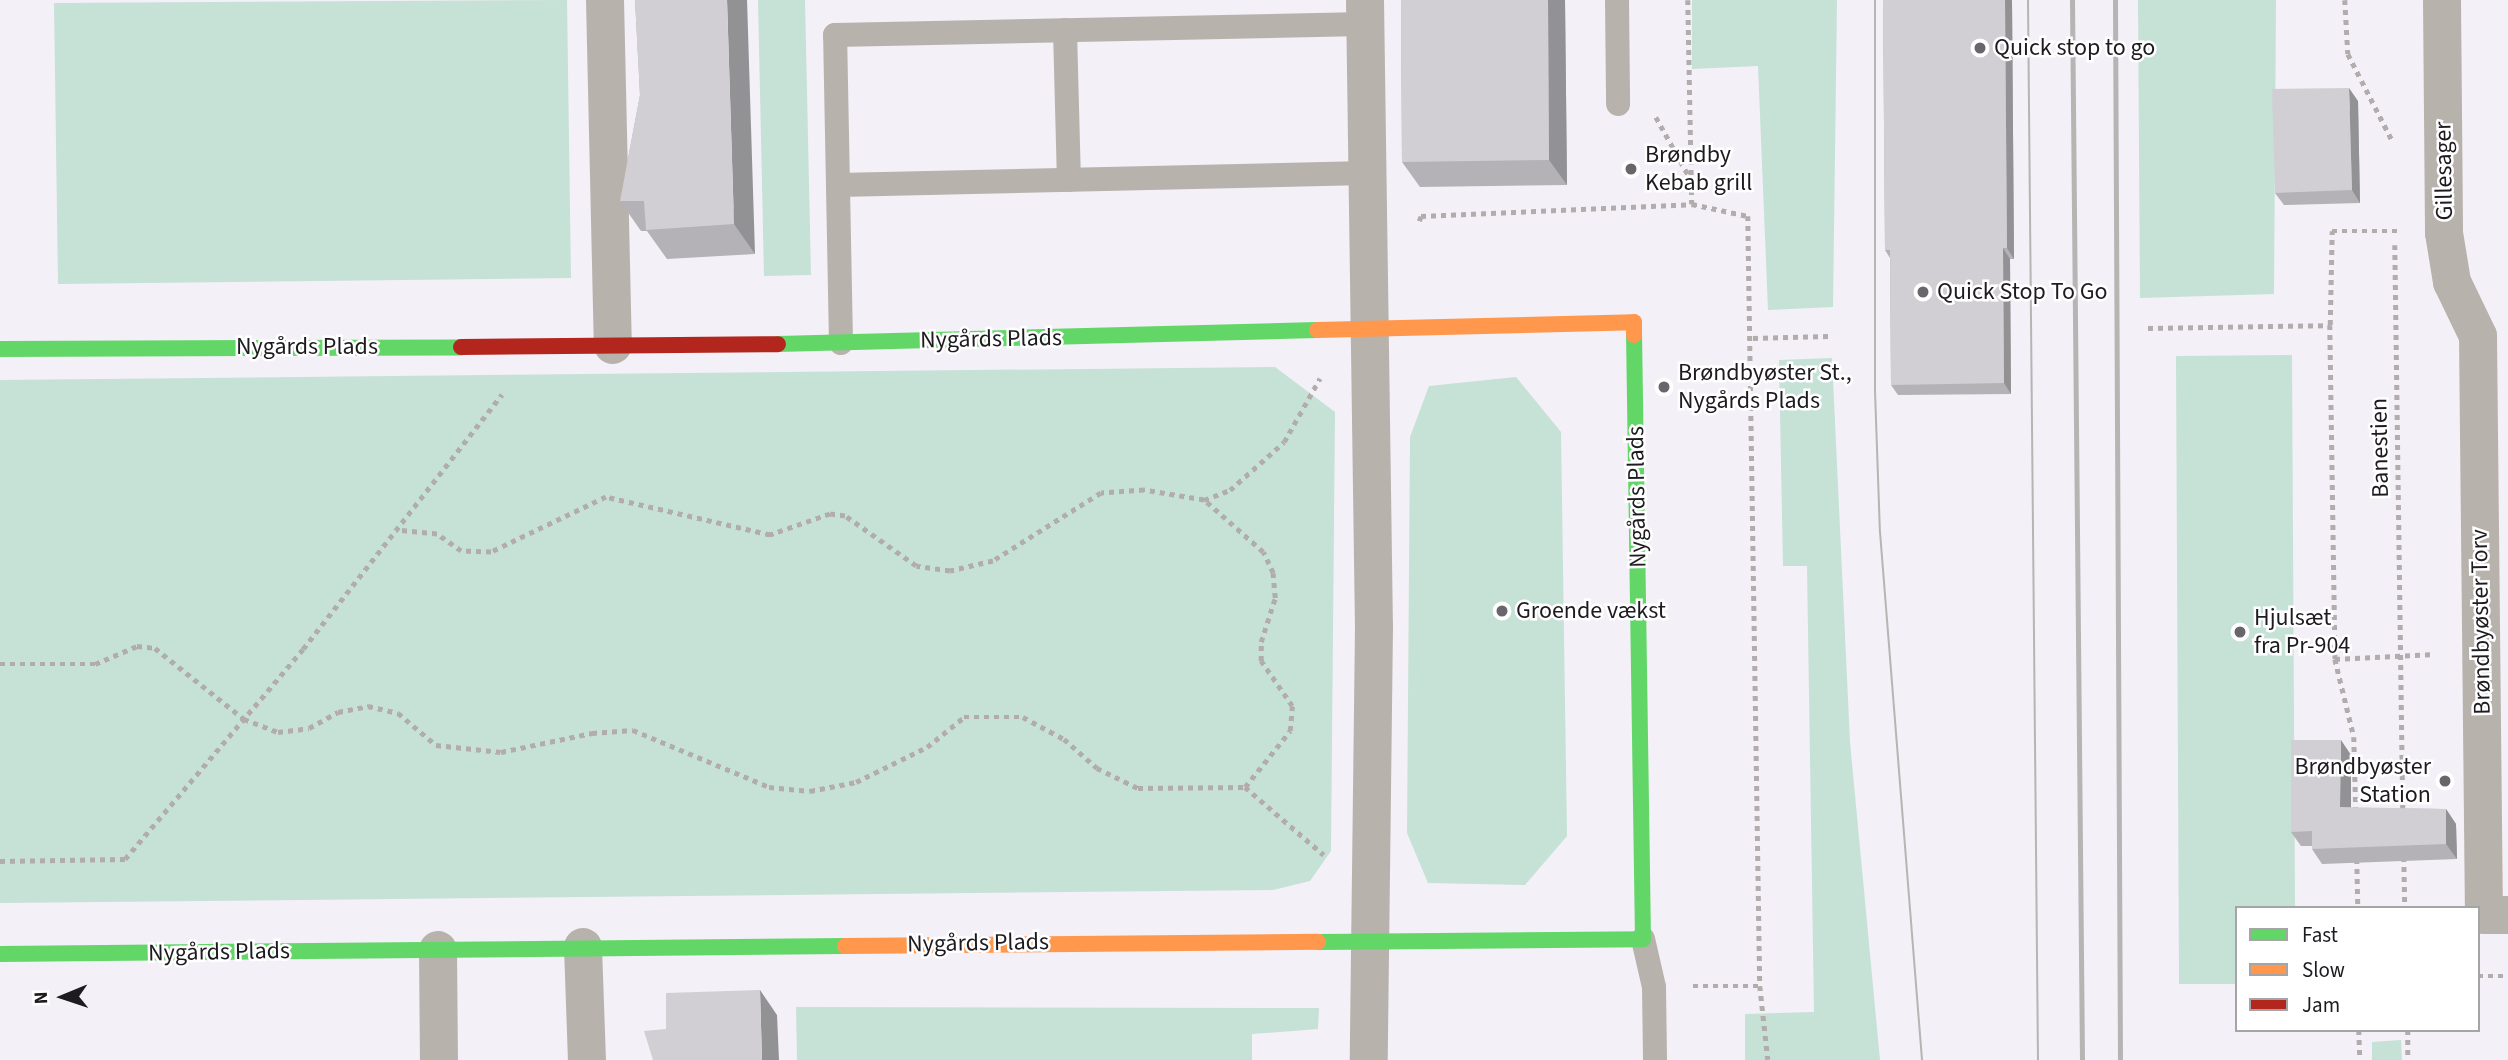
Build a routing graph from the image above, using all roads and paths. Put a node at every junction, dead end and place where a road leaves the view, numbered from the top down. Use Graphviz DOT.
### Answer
graph roads {
  1 [pos="606,0"];
  2 [pos="1617,0"];
  3 [pos="1688,0"];
  4 [pos="2344,0"];
  5 [pos="2442,0"];
  6 [pos="1364,12"];
  7 [pos="1065,30"];
  8 [pos="1618,104"];
  9 [pos="2394,156"];
  10 [pos="1366,173"];
  11 [pos="1069,180"];
  12 [pos="1692,180"];
  13 [pos="838,185"];
  14 [pos="1692,204"];
  15 [pos="2395,218"];
  16 [pos="1416,227"];
  17 [pos="2396,231"];
  18 [pos="2444,233"];
  19 [pos="2330,325"];
  20 [pos="2148,328"];
  21 [pos="1368,330"];
  22 [pos="2493,335"];
  23 [pos="1830,336"];
  24 [pos="1753,338"];
  25 [pos="841,343"];
  26 [pos="541,345"];
  27 [pos="613,345"];
  28 [pos="0,349"];
  29 [pos="1204,500"];
  30 [pos="396,530"];
  31 [pos="2481,651"];
  32 [pos="2400,656"];
  33 [pos="2335,659"];
  34 [pos="0,664"];
  35 [pos="244,719"];
  36 [pos="1245,787"];
  37 [pos="2356,816"];
  38 [pos="2403,824"];
  39 [pos="2403,852"];
  40 [pos="2357,855"];
  41 [pos="0,861"];
  42 [pos="1374,862"];
  43 [pos="2358,906"];
  44 [pos="2404,906"];
  45 [pos="2508,915"];
  46 [pos="1373,939"];
  47 [pos="1643,939"];
  48 [pos="583,947"];
  49 [pos="438,950"];
  50 [pos="0,954"];
  51 [pos="2480,976"];
  52 [pos="2508,976"];
  53 [pos="2359,1032"];
  54 [pos="2408,1032"];
  55 [pos="439,1060"];
  56 [pos="587,1060"];
  57 [pos="1369,1060"];
  58 [pos="1655,1060"];
  59 [pos="1768,1060"];
  60 [pos="2360,1060"];
  61 [pos="2409,1060"];
  1 -- 27 [label="street"];
  2 -- 8 [label="lane"];
  3 -- 12 [label="path"];
  4 -- 9 [label="path"];
  5 -- 18 [label="street, Gillesager"];
  6 -- 7 [label="lane"];
  6 -- 10 [label="street"];
  7 -- 11 [label="lane"];
  7 -- 13 [label="lane"];
  8 -- 12 [label="path"];
  10 -- 11 [label="lane"];
  10 -- 21 [label="street"];
  11 -- 13 [label="lane"];
  12 -- 14 [label="path"];
  13 -- 25 [label="lane"];
  14 -- 16 [label="path"];
  14 -- 24 [label="path"];
  15 -- 17 [label="path, Banestien"];
  17 -- 18 [label="path"];
  17 -- 19 [label="path"];
  17 -- 32 [label="path, Banestien"];
  18 -- 22 [label="street, Gillesager"];
  19 -- 20 [label="path"];
  19 -- 33 [label="path"];
  21 -- 25 [label="street, Nygårds Plads"];
  21 -- 29 [label="path"];
  21 -- 42 [label="street"];
  21 -- 47 [label="street, Nygårds Plads"];
  22 -- 31 [label="street, Brøndbyøster Torv"];
  23 -- 24 [label="path"];
  24 -- 59 [label="path"];
  25 -- 27 [label="street, Nygårds Plads"];
  26 -- 27 [label="street, Nygårds Plads"];
  26 -- 28 [label="street, Nygårds Plads"];
  26 -- 30 [label="path"];
  29 -- 30 [label="path"];
  29 -- 36 [label="path"];
  30 -- 35 [label="path"];
  31 -- 32 [label="path"];
  31 -- 45 [label="street, Brøndbyøster Torv"];
  32 -- 33 [label="path"];
  32 -- 38 [label="path, Banestien"];
  33 -- 37 [label="path"];
  34 -- 35 [label="path"];
  35 -- 36 [label="path"];
  35 -- 41 [label="path"];
  36 -- 42 [label="path"];
  39 -- 44 [label="path"];
  40 -- 43 [label="path"];
  42 -- 46 [label="street"];
  46 -- 47 [label="street, Nygårds Plads"];
  46 -- 48 [label="street, Nygårds Plads"];
  46 -- 57 [label="street"];
  47 -- 58 [label="lane, Nygårds Plads"];
  48 -- 49 [label="street, Nygårds Plads"];
  48 -- 56 [label="street"];
  49 -- 50 [label="street, Nygårds Plads"];
  49 -- 55 [label="street"];
  51 -- 52 [label="path"];
  53 -- 60 [label="path"];
  54 -- 61 [label="path"];
}
